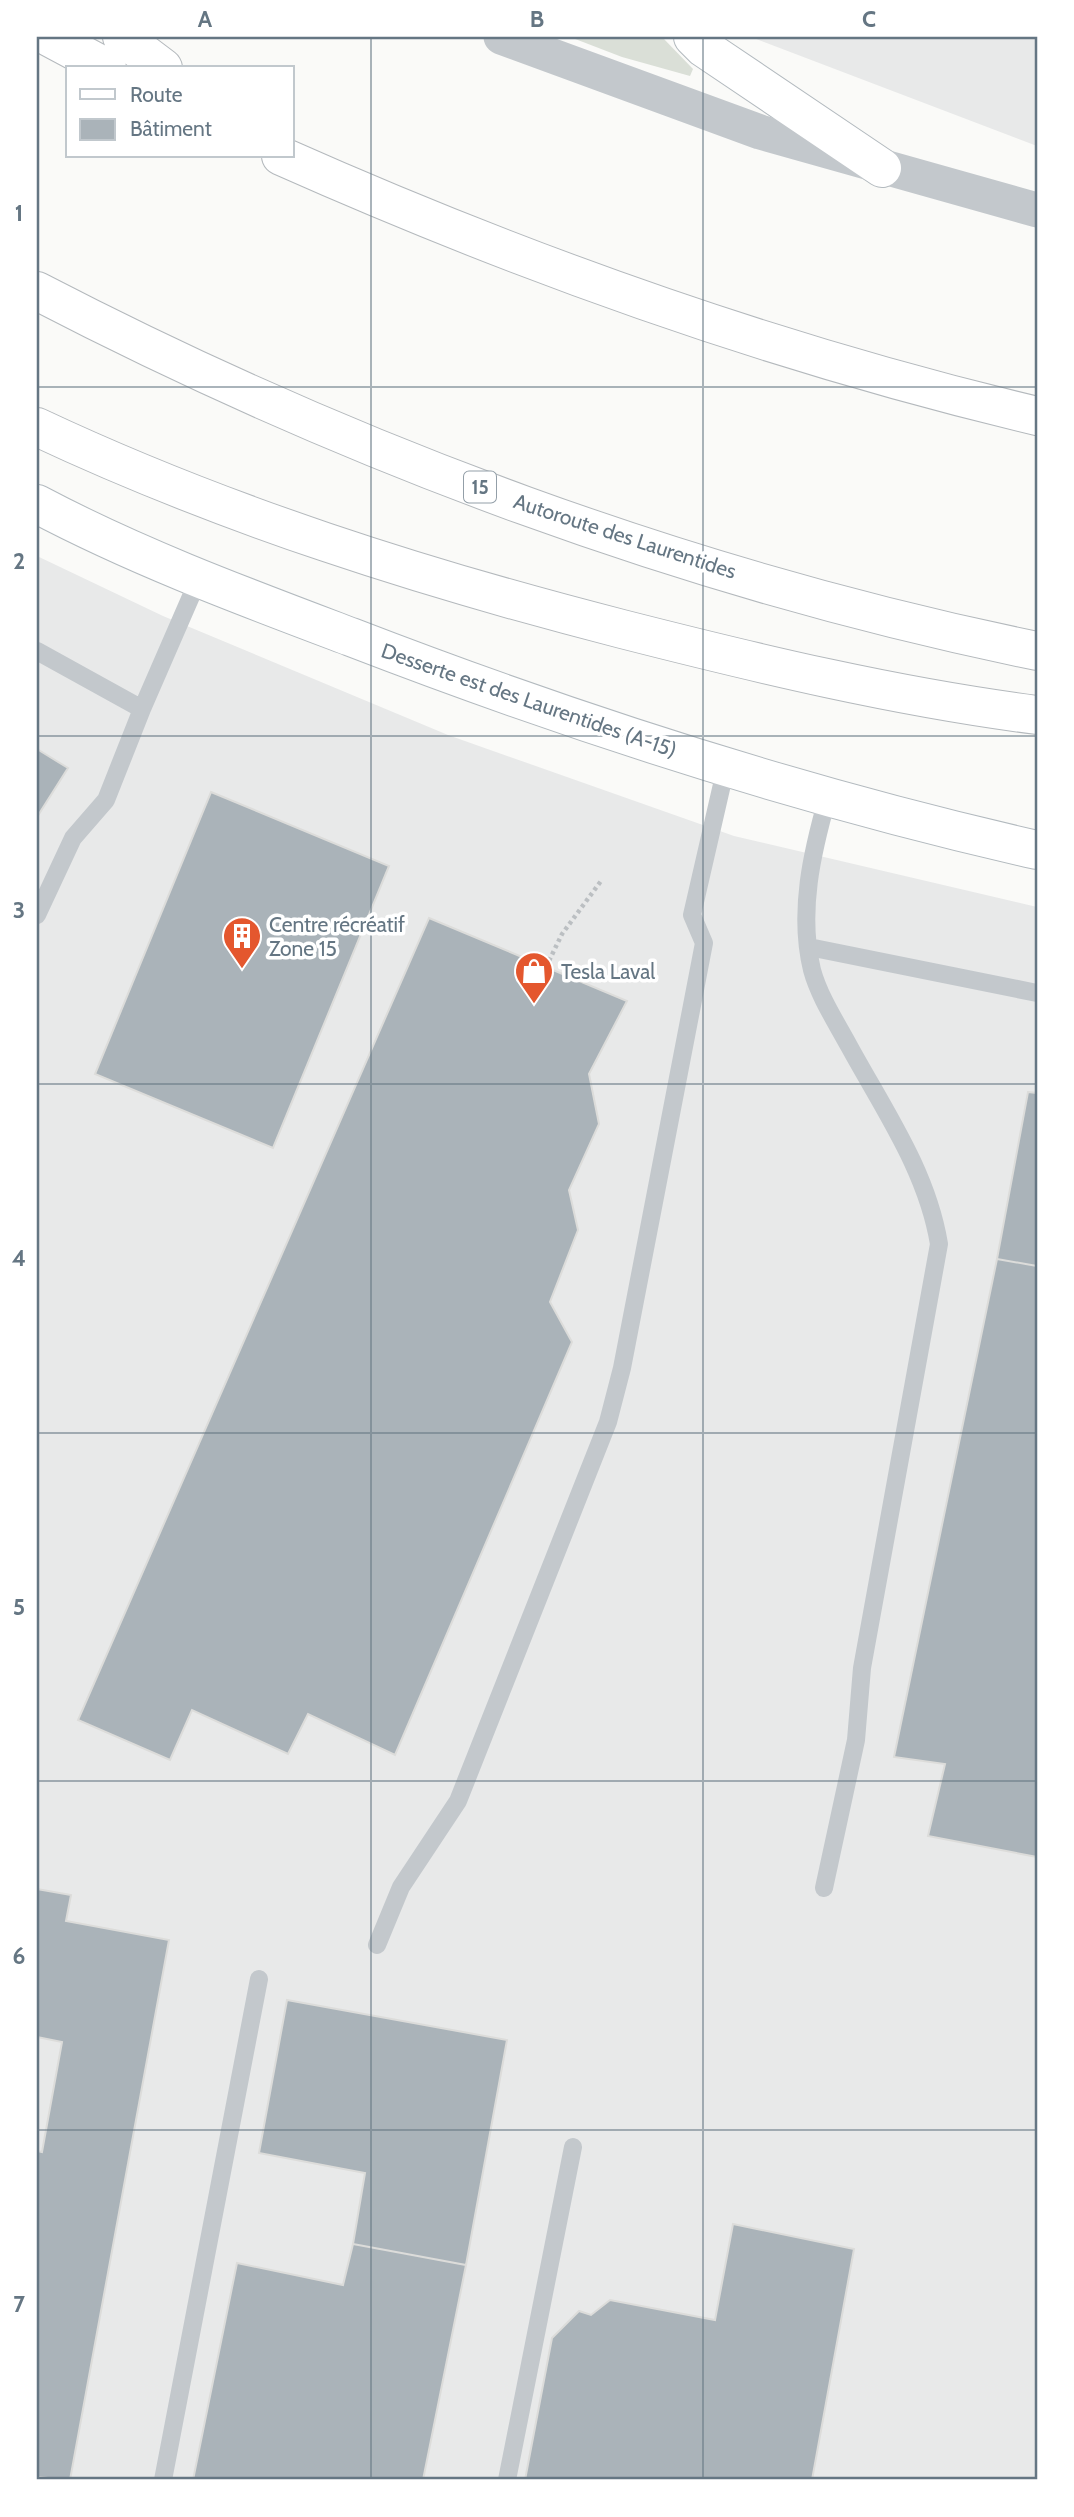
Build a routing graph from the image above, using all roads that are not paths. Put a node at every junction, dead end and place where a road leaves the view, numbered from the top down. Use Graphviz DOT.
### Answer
graph roads {
  1 [pos="48,37"];
  2 [pos="122,37"];
  3 [pos="501,37"];
  4 [pos="693,37"];
  5 [pos="103,66"];
  6 [pos="160,66"];
  7 [pos="286,158"];
  8 [pos="882,169"];
  9 [pos="1037,210"];
  10 [pos="37,291"];
  11 [pos="37,318"];
  12 [pos="1037,416"];
  13 [pos="37,428"];
  14 [pos="397,455"];
  15 [pos="37,504"];
  16 [pos="200,578"];
  17 [pos="1037,650"];
  18 [pos="37,651"];
  19 [pos="142,709"];
  20 [pos="1037,715"];
  21 [pos="726,767"];
  22 [pos="828,796"];
  23 [pos="1037,850"];
  24 [pos="37,915"];
  25 [pos="809,947"];
  26 [pos="1037,993"];
  27 [pos="824,1888"];
  28 [pos="377,1945"];
  29 [pos="259,1979"];
  30 [pos="573,2147"];
  31 [pos="163,2480"];
  32 [pos="507,2480"];
  1 -- 5 [label="main road"];
  2 -- 6 [label="main road"];
  3 -- 8 [label="street"];
  4 -- 8 [label="main road"];
  7 -- 12 [label="main road"];
  8 -- 9 [label="street"];
  10 -- 14 [label="main road, Autoroute des Laurentides / 15"];
  11 -- 14 [label="main road"];
  13 -- 20 [label="main road"];
  14 -- 17 [label="main road, Autoroute des Laurentides / 15"];
  15 -- 16 [label="main road, Desserte est des Laurentides (A-15)"];
  16 -- 19 [label="lane"];
  16 -- 21 [label="main road, Desserte est des Laurentides (A-15)"];
  18 -- 19 [label="lane"];
  19 -- 24 [label="lane"];
  21 -- 22 [label="main road, Desserte est des Laurentides (A-15)"];
  21 -- 28 [label="lane"];
  22 -- 23 [label="main road, Desserte est des Laurentides (A-15)"];
  22 -- 25 [label="lane"];
  25 -- 26 [label="lane"];
  25 -- 27 [label="lane"];
  29 -- 31 [label="lane"];
  30 -- 32 [label="lane"];
}
